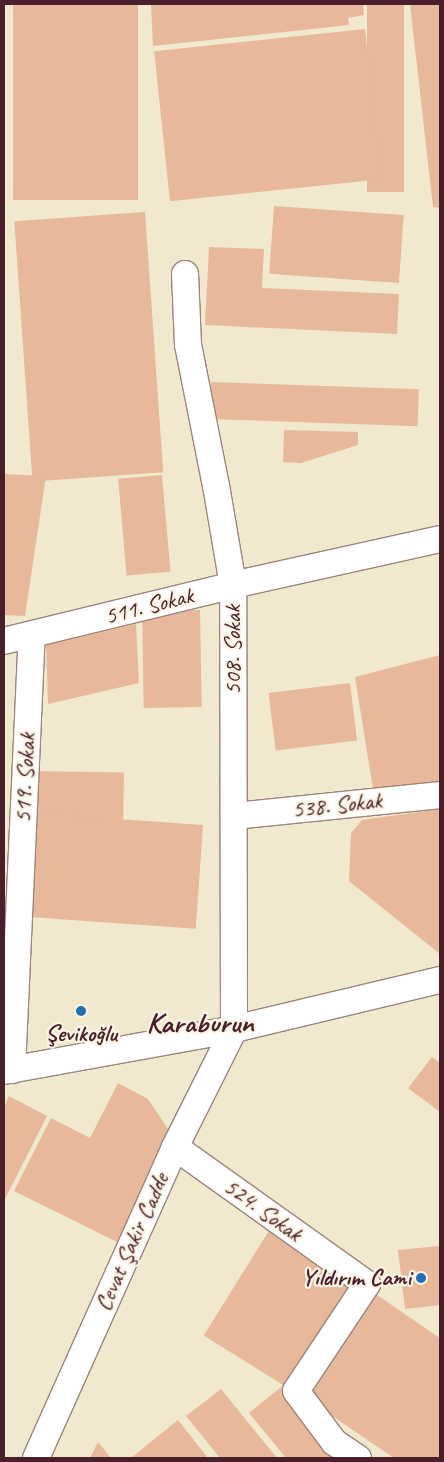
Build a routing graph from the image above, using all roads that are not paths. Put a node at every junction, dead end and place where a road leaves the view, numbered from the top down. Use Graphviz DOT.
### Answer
graph roads {
  1 [pos="185,274"];
  2 [pos="440,539"];
  3 [pos="233,585"];
  4 [pos="32,635"];
  5 [pos="4,641"];
  6 [pos="440,795"];
  7 [pos="234,816"];
  8 [pos="440,980"];
  9 [pos="234,1029"];
  10 [pos="8,1070"];
  11 [pos="175,1147"];
  12 [pos="36,1458"];
  13 [pos="358,1458"];
  1 -- 3 [label="street, 508. Sokak"];
  2 -- 3 [label="street, 511. Sokak"];
  3 -- 4 [label="street, 511. Sokak"];
  3 -- 7 [label="street, 508. Sokak"];
  4 -- 5 [label="street, 511. Sokak"];
  4 -- 10 [label="street, 519. Sokak"];
  6 -- 7 [label="street, 538. Sokak"];
  7 -- 9 [label="street, 508. Sokak"];
  8 -- 9 [label="street"];
  9 -- 10 [label="street"];
  9 -- 11 [label="street, Cevat Şakir Cadde"];
  11 -- 12 [label="street, Cevat Şakir Cadde"];
  11 -- 13 [label="street, 524. Sokak"];
}
